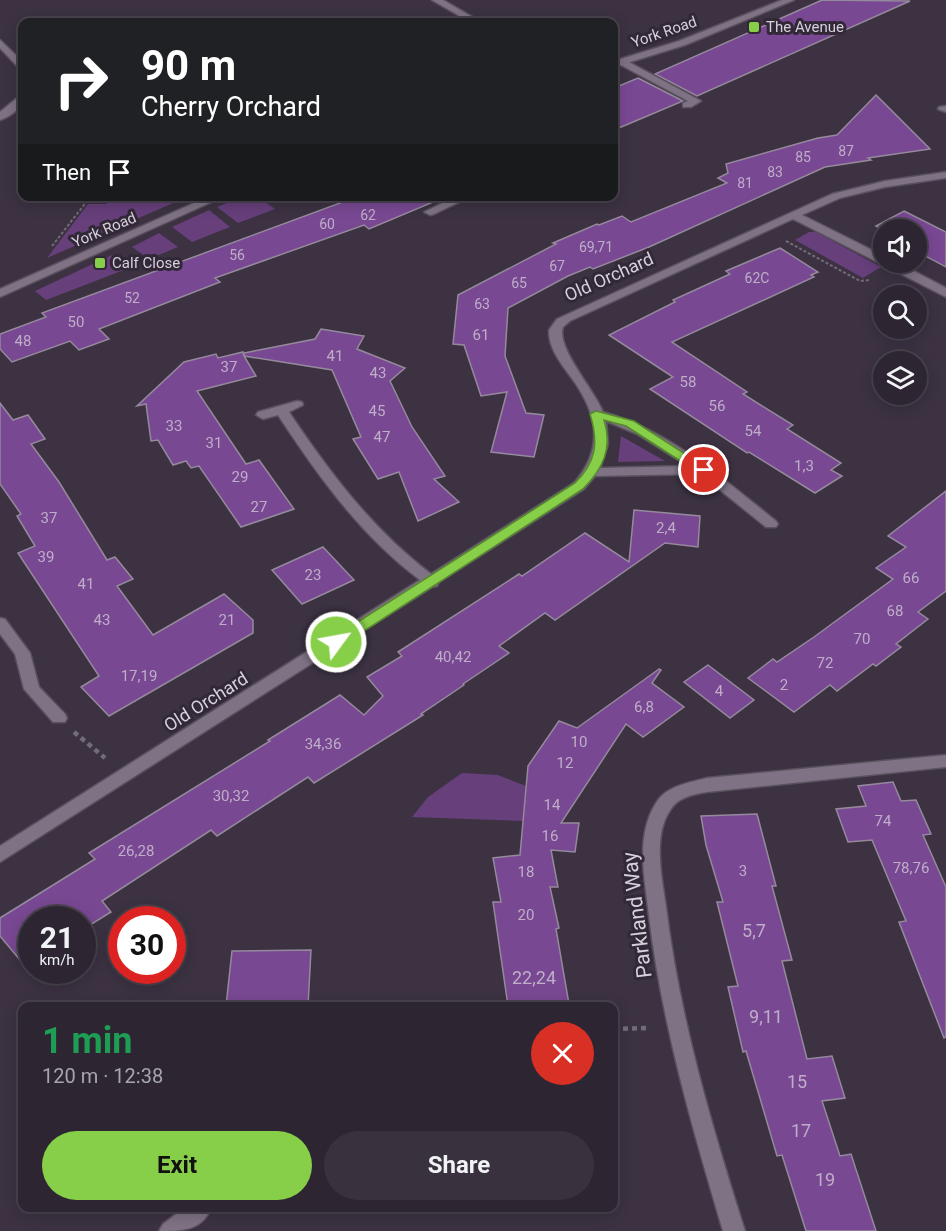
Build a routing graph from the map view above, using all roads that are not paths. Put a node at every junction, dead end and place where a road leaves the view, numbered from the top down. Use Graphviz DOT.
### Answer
graph roads {
  1 [pos="436,0"];
  2 [pos="790,0"];
  3 [pos="469,18"];
  4 [pos="0,43"];
  5 [pos="18,62"];
  6 [pos="618,63"];
  7 [pos="18,103"];
  8 [pos="687,105"];
  9 [pos="0,117"];
  10 [pos="946,175"];
  11 [pos="209,201"];
  12 [pos="455,201"];
  13 [pos="430,212"];
  14 [pos="793,214"];
  15 [pos="873,256"];
  16 [pos="907,273"];
  17 [pos="946,293"];
  18 [pos="0,294"];
  19 [pos="297,405"];
  20 [pos="281,410"];
  21 [pos="596,414"];
  22 [pos="263,416"];
  23 [pos="704,470"];
  24 [pos="593,472"];
  25 [pos="771,524"];
  26 [pos="432,582"];
  27 [pos="0,623"];
  28 [pos="59,718"];
  29 [pos="946,761"];
  30 [pos="0,855"];
  31 [pos="196,1212"];
  32 [pos="170,1231"];
  33 [pos="734,1231"];
  1 -- 3 [label="street"];
  2 -- 6 [label="street, York Road"];
  4 -- 5 [label="street"];
  6 -- 8 [label="street"];
  7 -- 9 [label="street"];
  10 -- 14 [label="street, Old Orchard"];
  11 -- 18 [label="street, York Road"];
  12 -- 13 [label="street"];
  14 -- 15 [label="street"];
  14 -- 21 [label="street, Old Orchard"];
  16 -- 17 [label="street"];
  19 -- 20 [label="street"];
  20 -- 22 [label="street"];
  20 -- 26 [label="street"];
  21 -- 23 [label="street"];
  21 -- 24 [label="street, Old Orchard"];
  23 -- 24 [label="street"];
  23 -- 25 [label="street"];
  24 -- 26 [label="street, Old Orchard"];
  26 -- 30 [label="street, Old Orchard"];
  27 -- 28 [label="street"];
  29 -- 33 [label="street, Parkland Way"];
  31 -- 32 [label="street"];
}
